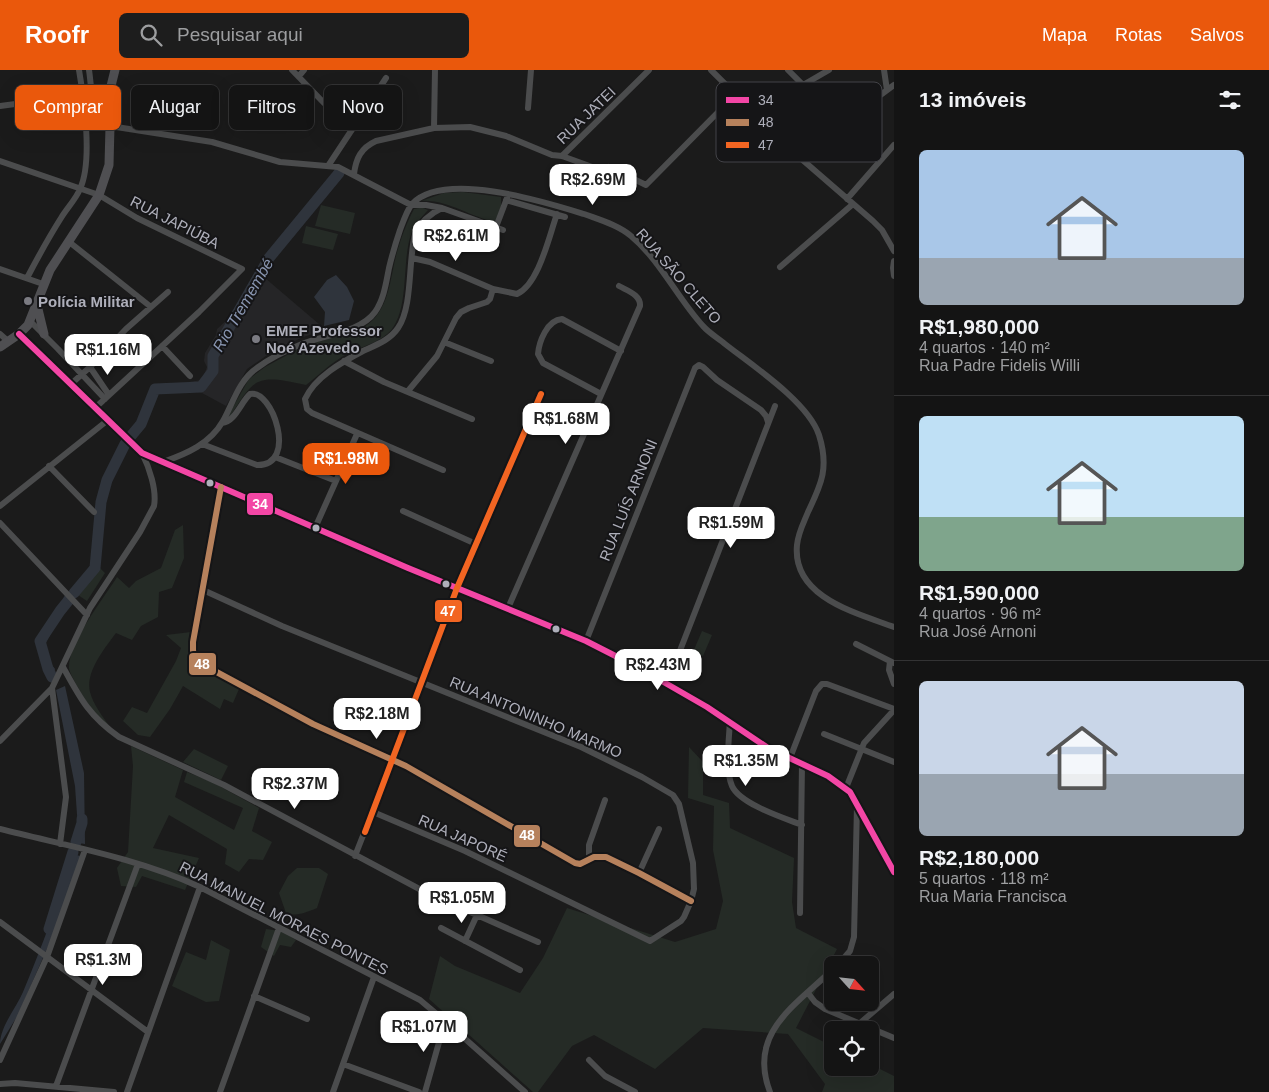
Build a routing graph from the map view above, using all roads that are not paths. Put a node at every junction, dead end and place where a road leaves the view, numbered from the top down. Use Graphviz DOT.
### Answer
graph roads {
  1 [pos="79,70"];
  2 [pos="89,70"];
  3 [pos="115,70"];
  4 [pos="292,70"];
  5 [pos="304,70"];
  6 [pos="434,70"];
  7 [pos="531,70"];
  8 [pos="650,70"];
  9 [pos="711,70"];
  10 [pos="788,70"];
  11 [pos="829,70"];
  12 [pos="884,70"];
  13 [pos="299,76"];
  14 [pos="386,78"];
  15 [pos="723,82"];
  16 [pos="801,82"];
  17 [pos="809,82"];
  18 [pos="82,85"];
  19 [pos="92,85"];
  20 [pos="112,85"];
  21 [pos="381,85"];
  22 [pos="894,85"];
  23 [pos="887,90"];
  24 [pos="882,94"];
  25 [pos="324,103"];
  26 [pos="15,104"];
  27 [pos="0,106"];
  28 [pos="528,108"];
  29 [pos="716,114"];
  30 [pos="121,128"];
  31 [pos="434,128"];
  32 [pos="85,130"];
  33 [pos="110,130"];
  34 [pos="351,130"];
  35 [pos="894,147"];
  36 [pos="562,156"];
  37 [pos="882,160"];
  38 [pos="0,161"];
  39 [pos="805,162"];
  40 [pos="880,162"];
  41 [pos="328,166"];
  42 [pos="354,174"];
  43 [pos="80,189"];
  44 [pos="98,195"];
  45 [pos="507,197"];
  46 [pos="847,199"];
  47 [pos="852,204"];
  48 [pos="411,205"];
  49 [pos="442,208"];
  50 [pos="557,214"];
  51 [pos="565,217"];
  52 [pos="496,227"];
  53 [pos="503,230"];
  54 [pos="68,241"];
  55 [pos="894,251"];
  56 [pos="412,258"];
  57 [pos="894,261"];
  58 [pos="780,267"];
  59 [pos="0,269"];
  60 [pos="894,276"];
  61 [pos="27,278"];
  62 [pos="43,284"];
  63 [pos="619,286"];
  64 [pos="493,289"];
  65 [pos="168,292"];
  66 [pos="36,303"];
  67 [pos="151,307"];
  68 [pos="30,321"];
  69 [pos="0,334"];
  70 [pos="19,334"];
  71 [pos="44,334"];
  72 [pos="9,342"];
  73 [pos="444,342"];
  74 [pos="162,346"];
  75 [pos="0,348"];
  76 [pos="621,351"];
  77 [pos="344,361"];
  78 [pos="491,362"];
  79 [pos="90,367"];
  80 [pos="82,373"];
  81 [pos="190,376"];
  82 [pos="71,384"];
  83 [pos="408,391"];
  84 [pos="541,394"];
  85 [pos="601,394"];
  86 [pos="107,397"];
  87 [pos="775,406"];
  88 [pos="95,408"];
  89 [pos="472,419"];
  90 [pos="108,420"];
  91 [pos="768,422"];
  92 [pos="222,423"];
  93 [pos="357,434"];
  94 [pos="202,444"];
  95 [pos="142,453"];
  96 [pos="276,457"];
  97 [pos="163,462"];
  98 [pos="49,466"];
  99 [pos="443,470"];
  100 [pos="336,481"];
  101 [pos="221,487"];
  102 [pos="0,506"];
  103 [pos="94,512"];
  104 [pos="403,512"];
  105 [pos="0,523"];
  106 [pos="315,528"];
  107 [pos="476,544"];
  108 [pos="457,588"];
  109 [pos="203,590"];
  110 [pos="508,608"];
  111 [pos="87,615"];
  112 [pos="894,627"];
  113 [pos="586,641"];
  114 [pos="856,644"];
  115 [pos="892,662"];
  116 [pos="63,667"];
  117 [pos="421,682"];
  118 [pos="667,684"];
  119 [pos="894,684"];
  120 [pos="52,688"];
  121 [pos="894,710"];
  122 [pos="730,721"];
  123 [pos="824,734"];
  124 [pos="0,741"];
  125 [pos="861,749"];
  126 [pos="790,758"];
  127 [pos="393,759"];
  128 [pos="894,762"];
  129 [pos="802,763"];
  130 [pos="846,788"];
  131 [pos="605,800"];
  132 [pos="858,804"];
  133 [pos="373,812"];
  134 [pos="802,826"];
  135 [pos="0,829"];
  136 [pos="659,829"];
  137 [pos="60,844"];
  138 [pos="85,850"];
  139 [pos="355,856"];
  140 [pos="589,858"];
  141 [pos="138,864"];
  142 [pos="639,872"];
  143 [pos="894,872"];
  144 [pos="200,887"];
  145 [pos="691,901"];
  146 [pos="800,914"];
  147 [pos="477,915"];
  148 [pos="0,922"];
  149 [pos="279,928"];
  150 [pos="441,928"];
  151 [pos="466,942"];
  152 [pos="538,942"];
  153 [pos="650,942"];
  154 [pos="44,954"];
  155 [pos="846,956"];
  156 [pos="520,970"];
  157 [pos="374,977"];
  158 [pos="824,978"];
  159 [pos="92,991"];
  160 [pos="808,994"];
  161 [pos="894,994"];
  162 [pos="254,996"];
  163 [pos="307,1019"];
  164 [pos="445,1020"];
  165 [pos="852,1021"];
  166 [pos="862,1021"];
  167 [pos="148,1032"];
  168 [pos="879,1032"];
  169 [pos="894,1038"];
  170 [pos="0,1060"];
  171 [pos="589,1060"];
  172 [pos="343,1064"];
  173 [pos="0,1084"];
  174 [pos="56,1086"];
  175 [pos="114,1092"];
  176 [pos="127,1092"];
  177 [pos="220,1092"];
  178 [pos="334,1092"];
  179 [pos="419,1092"];
  180 [pos="425,1092"];
  181 [pos="525,1092"];
  182 [pos="635,1092"];
  183 [pos="770,1092"];
  1 -- 18 [label="street"];
  2 -- 19 [label="street"];
  3 -- 20 [label="main road"];
  4 -- 13 [label="street"];
  5 -- 13 [label="street"];
  6 -- 31 [label="street"];
  7 -- 28 [label="street"];
  8 -- 36 [label="street, RUA JATEI"];
  9 -- 15 [label="street"];
  10 -- 16 [label="street"];
  11 -- 17 [label="street"];
  12 -- 23 [label="street"];
  13 -- 25 [label="street"];
  14 -- 21 [label="street"];
  22 -- 23 [label="street"];
  23 -- 24 [label="street"];
  26 -- 27 [label="street"];
  29 -- 36 [label="street"];
  30 -- 41 [label="street"];
  31 -- 36 [label="street"];
  31 -- 42 [label="street"];
  32 -- 43 [label="street"];
  33 -- 44 [label="main road"];
  34 -- 41 [label="street"];
  35 -- 37 [label="street"];
  38 -- 43 [label="street, RUA JAPIÚBA"];
  39 -- 46 [label="street"];
  40 -- 46 [label="street"];
  41 -- 42 [label="street"];
  42 -- 48 [label="street"];
  43 -- 44 [label="street, RUA JAPIÚBA"];
  43 -- 61 [label="street"];
  44 -- 54 [label="main road"];
  44 -- 74 [label="street, RUA JAPIÚBA"];
  45 -- 48 [label="street, RUA SÃO CLETO"];
  45 -- 50 [label="street, RUA SÃO CLETO"];
  45 -- 52 [label="street"];
  45 -- 112 [label="street, RUA SÃO CLETO"];
  46 -- 47 [label="street"];
  47 -- 55 [label="street"];
  47 -- 58 [label="street"];
  48 -- 49 [label="street"];
  48 -- 92 [label="street"];
  49 -- 52 [label="street"];
  49 -- 56 [label="street"];
  50 -- 51 [label="street, RUA SÃO CLETO"];
  50 -- 64 [label="street"];
  52 -- 53 [label="street"];
  54 -- 62 [label="main road"];
  54 -- 67 [label="street"];
  56 -- 64 [label="street"];
  56 -- 77 [label="street"];
  57 -- 60 [label="street"];
  59 -- 61 [label="street"];
  61 -- 62 [label="street"];
  62 -- 66 [label="main road"];
  63 -- 76 [label="street"];
  64 -- 73 [label="street"];
  65 -- 67 [label="street"];
  66 -- 68 [label="main road"];
  66 -- 71 [label="main road"];
  67 -- 79 [label="street"];
  68 -- 70 [label="main road"];
  68 -- 71 [label="street"];
  69 -- 72 [label="street"];
  70 -- 72 [label="main road"];
  70 -- 82 [label="street"];
  71 -- 80 [label="street"];
  72 -- 75 [label="main road"];
  73 -- 78 [label="street"];
  73 -- 83 [label="street"];
  74 -- 81 [label="street"];
  74 -- 86 [label="street"];
  76 -- 85 [label="street"];
  76 -- 85 [label="street"];
  77 -- 83 [label="street"];
  77 -- 93 [label="street"];
  79 -- 80 [label="street"];
  79 -- 86 [label="street"];
  80 -- 82 [label="street"];
  80 -- 86 [label="street"];
  82 -- 88 [label="street"];
  83 -- 89 [label="street"];
  84 -- 107 [label="street"];
  85 -- 110 [label="street"];
  86 -- 88 [label="street"];
  87 -- 91 [label="street"];
  88 -- 90 [label="street"];
  90 -- 95 [label="street"];
  90 -- 98 [label="street"];
  91 -- 113 [label="street, RUA LUÍS ARNONI"];
  91 -- 118 [label="street"];
  92 -- 94 [label="street"];
  92 -- 96 [label="street"];
  93 -- 99 [label="street"];
  93 -- 100 [label="street"];
  94 -- 96 [label="street"];
  94 -- 97 [label="street"];
  95 -- 97 [label="street"];
  95 -- 111 [label="street"];
  96 -- 100 [label="street"];
  97 -- 101 [label="street"];
  98 -- 102 [label="street"];
  98 -- 103 [label="street"];
  100 -- 106 [label="street"];
  101 -- 106 [label="street"];
  101 -- 109 [label="street"];
  104 -- 107 [label="street"];
  105 -- 111 [label="street"];
  106 -- 108 [label="street"];
  107 -- 108 [label="street"];
  108 -- 110 [label="street"];
  108 -- 117 [label="street"];
  109 -- 117 [label="street, RUA ANTONINHO MARMO"];
  109 -- 127 [label="street"];
  110 -- 113 [label="street"];
  111 -- 116 [label="street"];
  113 -- 118 [label="street"];
  114 -- 115 [label="street"];
  115 -- 119 [label="street"];
  116 -- 120 [label="street"];
  116 -- 139 [label="street"];
  117 -- 127 [label="street"];
  117 -- 145 [label="street, RUA ANTONINHO MARMO"];
  118 -- 122 [label="street"];
  120 -- 124 [label="street"];
  120 -- 137 [label="street"];
  121 -- 125 [label="street"];
  121 -- 126 [label="street"];
  122 -- 126 [label="street"];
  122 -- 134 [label="street"];
  123 -- 125 [label="street"];
  125 -- 128 [label="street"];
  125 -- 130 [label="street"];
  126 -- 129 [label="street"];
  127 -- 133 [label="street"];
  127 -- 140 [label="street"];
  129 -- 130 [label="street"];
  129 -- 134 [label="street"];
  130 -- 132 [label="street"];
  131 -- 140 [label="street"];
  132 -- 143 [label="street"];
  132 -- 155 [label="street"];
  133 -- 139 [label="street"];
  133 -- 153 [label="street, RUA JAPORÉ"];
  134 -- 146 [label="street"];
  135 -- 137 [label="street, RUA MANUEL MORAES PONTES"];
  136 -- 142 [label="street"];
  137 -- 138 [label="street, RUA MANUEL MORAES PONTES"];
  138 -- 141 [label="street, RUA MANUEL MORAES PONTES"];
  138 -- 154 [label="street"];
  139 -- 147 [label="street"];
  140 -- 142 [label="street"];
  141 -- 144 [label="street, RUA MANUEL MORAES PONTES"];
  141 -- 159 [label="street"];
  142 -- 145 [label="street"];
  144 -- 149 [label="street, RUA MANUEL MORAES PONTES"];
  144 -- 167 [label="street"];
  145 -- 153 [label="street, RUA ANTONINHO MARMO"];
  147 -- 151 [label="street"];
  147 -- 152 [label="street"];
  148 -- 154 [label="street"];
  149 -- 157 [label="street, RUA MANUEL MORAES PONTES"];
  149 -- 162 [label="street"];
  150 -- 151 [label="street"];
  151 -- 156 [label="street"];
  154 -- 159 [label="street"];
  154 -- 170 [label="street"];
  157 -- 164 [label="street, RUA MANUEL MORAES PONTES"];
  157 -- 172 [label="street"];
  158 -- 160 [label="street"];
  159 -- 167 [label="street"];
  159 -- 174 [label="street"];
  160 -- 165 [label="street"];
  160 -- 183 [label="street"];
  161 -- 166 [label="street"];
  162 -- 163 [label="street"];
  162 -- 177 [label="street"];
  164 -- 180 [label="street"];
  164 -- 181 [label="street, RUA MANUEL MORAES PONTES"];
  167 -- 176 [label="street"];
  168 -- 169 [label="street"];
  171 -- 182 [label="street"];
  172 -- 178 [label="street"];
  172 -- 179 [label="street"];
  173 -- 174 [label="street"];
  174 -- 175 [label="street"];
}
